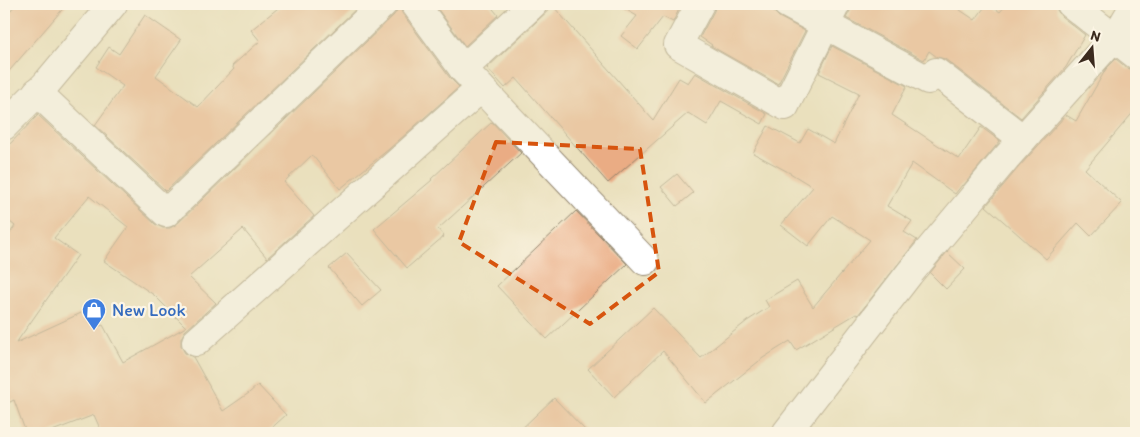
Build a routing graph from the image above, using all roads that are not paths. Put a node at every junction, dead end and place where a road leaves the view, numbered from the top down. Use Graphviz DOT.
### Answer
graph roads {
  1 [pos="113,4"];
  2 [pos="383,4"];
  3 [pos="415,4"];
  4 [pos="532,4"];
  5 [pos="700,4"];
  6 [pos="787,4"];
  7 [pos="1071,4"];
  8 [pos="1135,4"];
  9 [pos="831,14"];
  10 [pos="1114,38"];
  11 [pos="1136,55"];
  12 [pos="472,78"];
  13 [pos="37,92"];
  14 [pos="4,126"];
  15 [pos="1023,139"];
  16 [pos="645,262"];
  17 [pos="196,342"];
  18 [pos="786,433"];
  1 -- 13 [label="street"];
  2 -- 13 [label="street"];
  3 -- 12 [label="street"];
  4 -- 12 [label="street"];
  5 -- 9 [label="street"];
  6 -- 9 [label="street"];
  7 -- 10 [label="street"];
  8 -- 10 [label="street"];
  9 -- 15 [label="street"];
  10 -- 11 [label="street"];
  10 -- 15 [label="street"];
  12 -- 16 [label="street"];
  12 -- 17 [label="street"];
  13 -- 14 [label="street"];
  15 -- 18 [label="street"];
}
